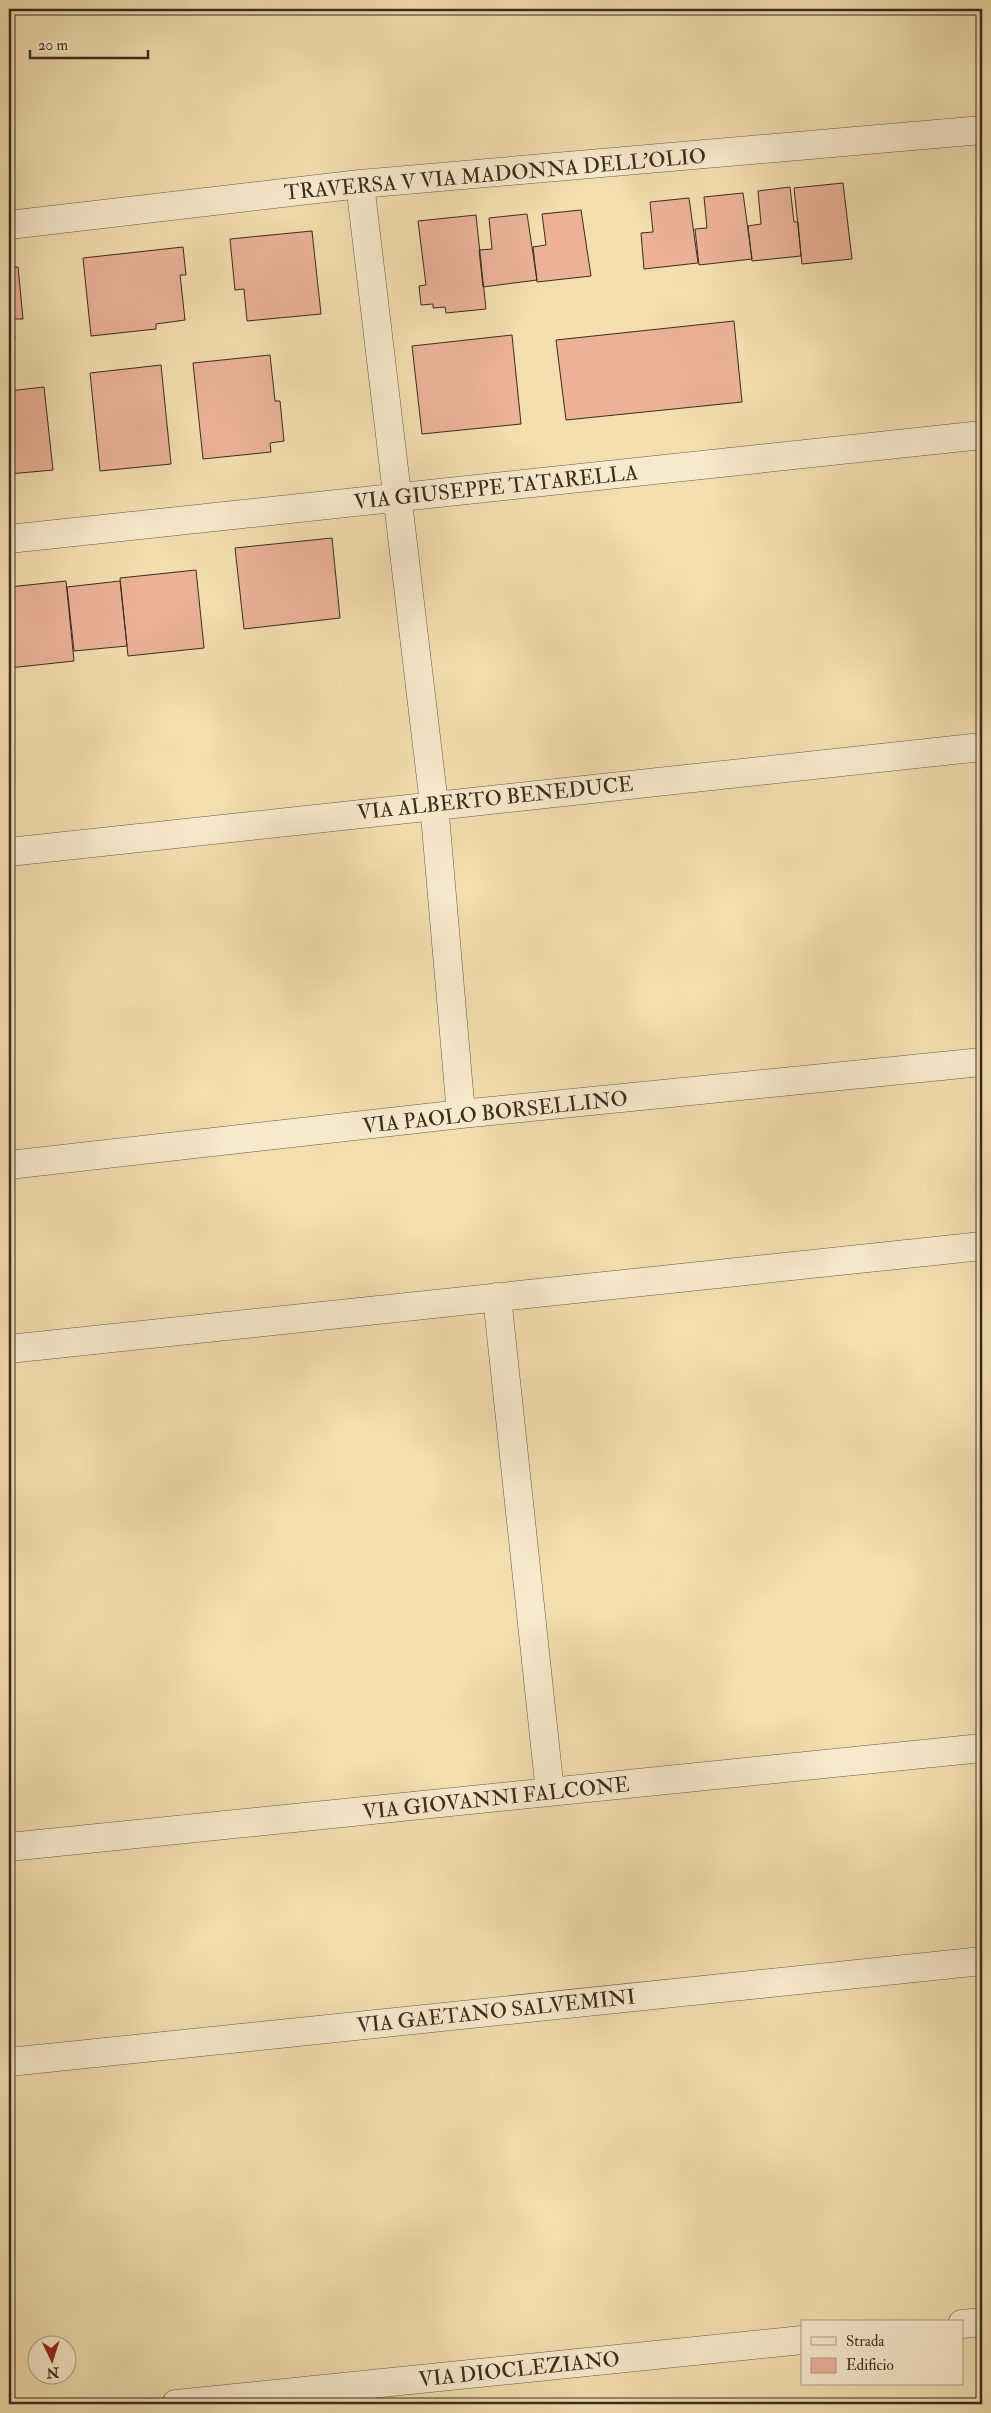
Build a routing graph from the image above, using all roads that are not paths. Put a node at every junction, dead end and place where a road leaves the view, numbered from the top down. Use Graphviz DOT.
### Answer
graph roads {
  1 [pos="982,130"];
  2 [pos="360,184"];
  3 [pos="9,224"];
  4 [pos="982,435"];
  5 [pos="397,498"];
  6 [pos="9,539"];
  7 [pos="982,747"];
  8 [pos="434,804"];
  9 [pos="9,852"];
  10 [pos="982,1062"];
  11 [pos="461,1114"];
  12 [pos="9,1165"];
  13 [pos="982,1246"];
  14 [pos="497,1297"];
  15 [pos="9,1349"];
  16 [pos="982,1748"];
  17 [pos="550,1792"];
  18 [pos="9,1847"];
  19 [pos="982,1961"];
  20 [pos="9,2062"];
  21 [pos="982,2322"];
  22 [pos="964,2324"];
  23 [pos="801,2340"];
  24 [pos="176,2404"];
  1 -- 2 [label="street, TRAVERSA V VIA MADONNA DELL'OLIO"];
  2 -- 3 [label="street, TRAVERSA V VIA MADONNA DELL'OLIO"];
  2 -- 5 [label="street"];
  4 -- 5 [label="street, VIA GIUSEPPE TATARELLA"];
  5 -- 6 [label="street, VIA GIUSEPPE TATARELLA"];
  5 -- 8 [label="street"];
  7 -- 8 [label="street, VIA ALBERTO BENEDUCE"];
  8 -- 9 [label="street, VIA ALBERTO BENEDUCE"];
  8 -- 11 [label="street"];
  10 -- 11 [label="street, VIA PAOLO BORSELLINO"];
  11 -- 12 [label="street, VIA PAOLO BORSELLINO"];
  13 -- 14 [label="street"];
  14 -- 15 [label="street"];
  14 -- 17 [label="street"];
  16 -- 17 [label="street, VIA GIOVANNI FALCONE"];
  17 -- 18 [label="street, VIA GIOVANNI FALCONE"];
  19 -- 20 [label="street, VIA GAETANO SALVEMINI"];
  21 -- 22 [label="street"];
  23 -- 24 [label="street, VIA DIOCLEZIANO"];
}
